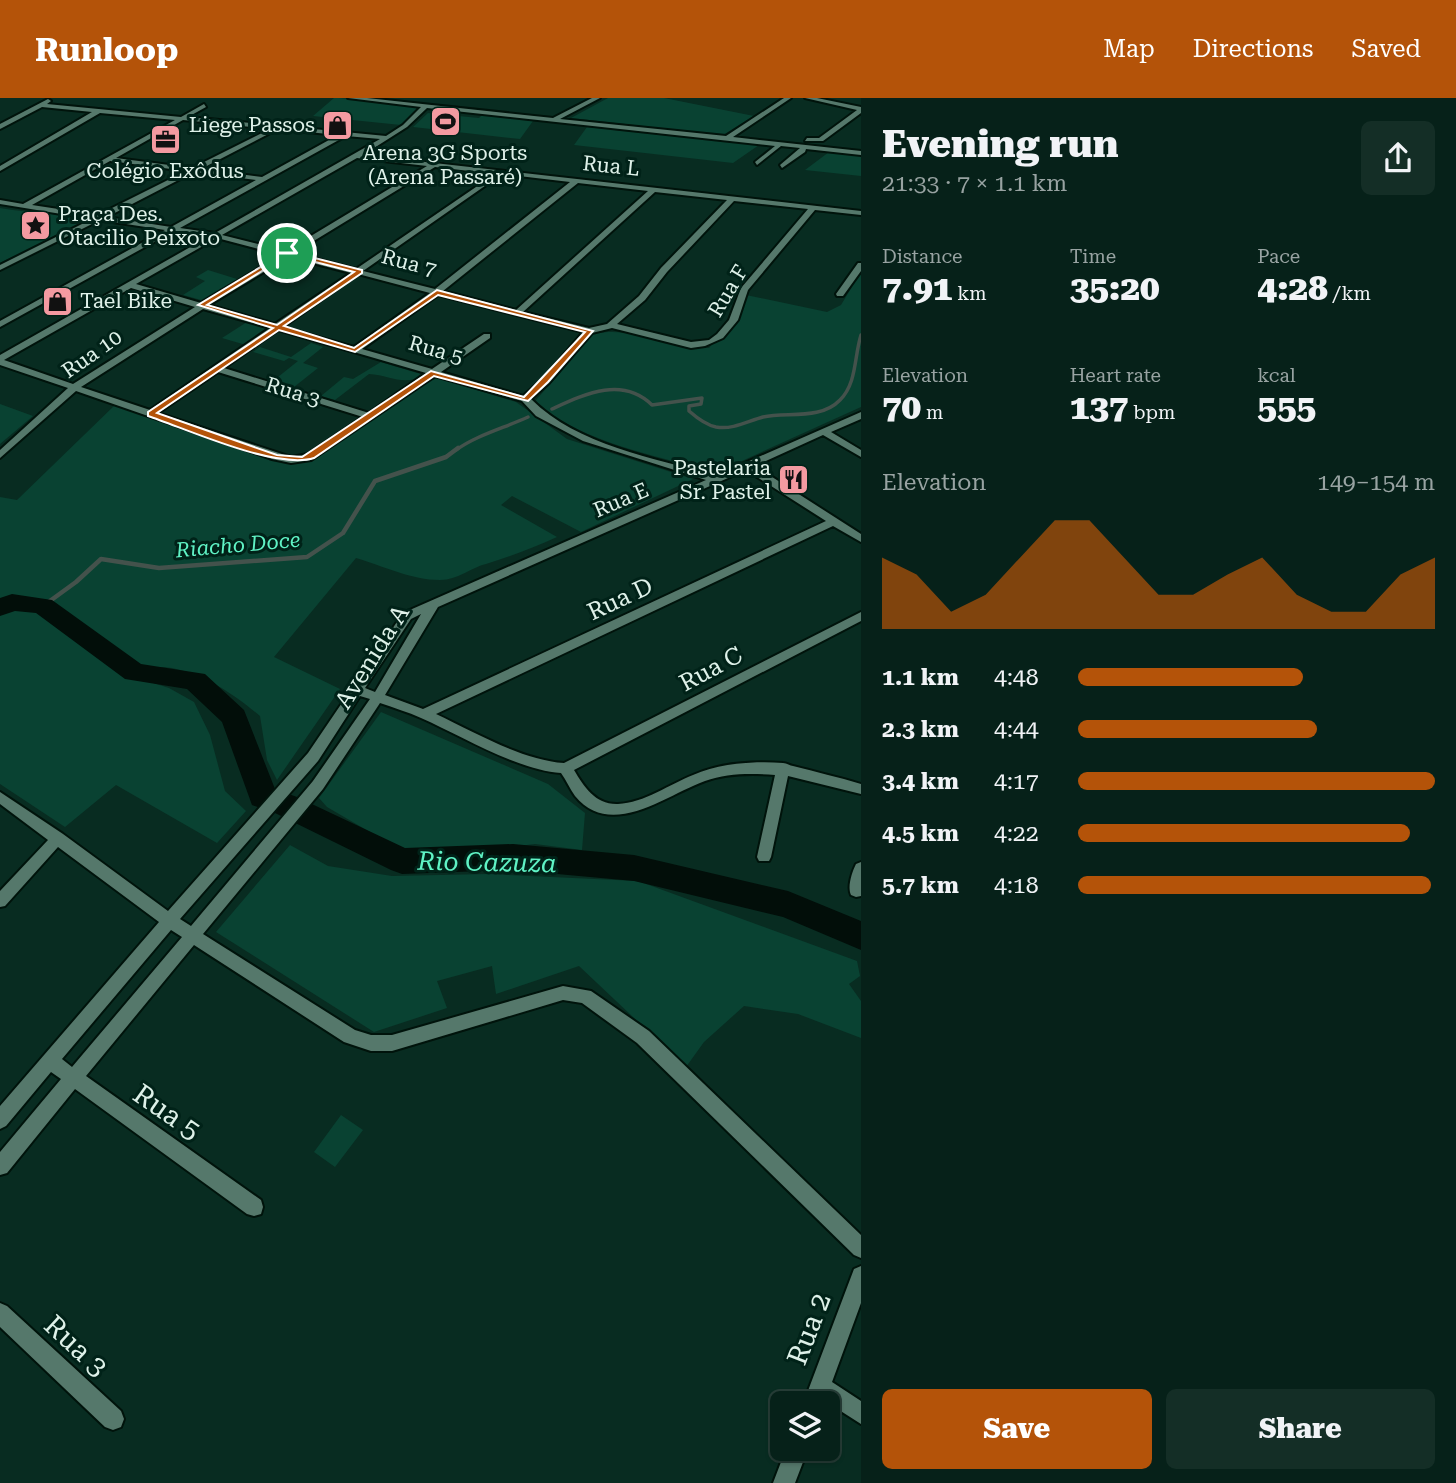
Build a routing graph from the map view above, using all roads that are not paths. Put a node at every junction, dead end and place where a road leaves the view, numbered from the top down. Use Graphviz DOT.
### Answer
graph roads {
  1 [pos="52,98"];
  2 [pos="351,98"];
  3 [pos="410,98"];
  4 [pos="597,98"];
  5 [pos="788,98"];
  6 [pos="808,98"];
  7 [pos="398,103"];
  8 [pos="40,105"];
  9 [pos="204,106"];
  10 [pos="426,106"];
  11 [pos="861,109"];
  12 [pos="98,111"];
  13 [pos="185,118"];
  14 [pos="554,120"];
  15 [pos="0,127"];
  16 [pos="278,127"];
  17 [pos="736,132"];
  18 [pos="345,134"];
  19 [pos="387,138"];
  20 [pos="726,139"];
  21 [pos="778,144"];
  22 [pos="803,146"];
  23 [pos="861,151"];
  24 [pos="357,156"];
  25 [pos="111,159"];
  26 [pos="757,163"];
  27 [pos="435,164"];
  28 [pos="782,166"];
  29 [pos="0,169"];
  30 [pos="192,170"];
  31 [pos="503,172"];
  32 [pos="262,179"];
  33 [pos="577,180"];
  34 [pos="654,189"];
  35 [pos="733,198"];
  36 [pos="0,202"];
  37 [pos="26,205"];
  38 [pos="813,208"];
  39 [pos="861,213"];
  40 [pos="102,216"];
  41 [pos="176,228"];
  42 [pos="217,236"];
  43 [pos="287,253"];
  44 [pos="861,265"];
  45 [pos="0,268"];
  46 [pos="359,271"];
  47 [pos="132,286"];
  48 [pos="437,292"];
  49 [pos="840,294"];
  50 [pos="202,305"];
  51 [pos="517,313"];
  52 [pos="0,324"];
  53 [pos="611,325"];
  54 [pos="278,327"];
  55 [pos="589,331"];
  56 [pos="487,336"];
  57 [pos="355,350"];
  58 [pos="0,361"];
  59 [pos="218,369"];
  60 [pos="433,373"];
  61 [pos="75,387"];
  62 [pos="526,399"];
  63 [pos="150,414"];
  64 [pos="861,415"];
  65 [pos="369,416"];
  66 [pos="825,432"];
  67 [pos="861,454"];
  68 [pos="0,455"];
  69 [pos="748,466"];
  70 [pos="717,480"];
  71 [pos="833,522"];
  72 [pos="861,539"];
  73 [pos="435,601"];
  74 [pos="861,616"];
  75 [pos="357,690"];
  76 [pos="379,697"];
  77 [pos="425,714"];
  78 [pos="565,768"];
  79 [pos="783,768"];
  80 [pos="861,789"];
  81 [pos="0,797"];
  82 [pos="58,838"];
  83 [pos="764,857"];
  84 [pos="861,868"];
  85 [pos="856,891"];
  86 [pos="0,901"];
  87 [pos="170,921"];
  88 [pos="193,935"];
  89 [pos="50,1061"];
  90 [pos="71,1079"];
  91 [pos="0,1120"];
  92 [pos="0,1167"];
  93 [pos="254,1207"];
  94 [pos="861,1248"];
  95 [pos="861,1276"];
  96 [pos="0,1313"];
  97 [pos="818,1391"];
  98 [pos="840,1404"];
  99 [pos="861,1413"];
  100 [pos="113,1419"];
  101 [pos="793,1461"];
  102 [pos="785,1483"];
  1 -- 8 [label="street"];
  2 -- 7 [label="street"];
  3 -- 7 [label="street"];
  4 -- 14 [label="street"];
  5 -- 17 [label="street"];
  6 -- 11 [label="street"];
  7 -- 10 [label="street"];
  8 -- 12 [label="street"];
  8 -- 15 [label="street"];
  9 -- 13 [label="street"];
  10 -- 14 [label="street"];
  10 -- 19 [label="street"];
  11 -- 17 [label="street"];
  12 -- 13 [label="street"];
  12 -- 29 [label="street"];
  13 -- 16 [label="street"];
  13 -- 25 [label="street"];
  14 -- 20 [label="street"];
  16 -- 18 [label="street"];
  16 -- 30 [label="street"];
  17 -- 20 [label="street"];
  18 -- 19 [label="street"];
  18 -- 32 [label="street"];
  19 -- 24 [label="street"];
  20 -- 21 [label="street"];
  21 -- 22 [label="street"];
  21 -- 26 [label="street"];
  22 -- 23 [label="street"];
  22 -- 28 [label="street"];
  24 -- 27 [label="street, Rua L"];
  24 -- 42 [label="street"];
  25 -- 30 [label="street"];
  25 -- 37 [label="street"];
  27 -- 31 [label="street, Rua L"];
  27 -- 43 [label="street, Rua 10"];
  30 -- 32 [label="street"];
  30 -- 40 [label="street"];
  31 -- 33 [label="street, Rua L"];
  31 -- 46 [label="street"];
  32 -- 41 [label="street"];
  33 -- 34 [label="street, Rua L"];
  33 -- 48 [label="street"];
  34 -- 35 [label="street, Rua L"];
  34 -- 51 [label="street"];
  35 -- 38 [label="street, Rua L"];
  35 -- 53 [label="street"];
  36 -- 37 [label="street, Rua 7"];
  37 -- 40 [label="street, Rua 7"];
  38 -- 39 [label="street, Rua L"];
  38 -- 53 [label="street, Rua F"];
  40 -- 41 [label="street, Rua 7"];
  40 -- 45 [label="street"];
  41 -- 42 [label="street, Rua 7"];
  41 -- 52 [label="street"];
  42 -- 43 [label="street, Rua 7"];
  42 -- 47 [label="street"];
  43 -- 46 [label="street, Rua 7"];
  43 -- 50 [label="street, Rua 10"];
  44 -- 49 [label="street"];
  46 -- 48 [label="street, Rua 7"];
  46 -- 54 [label="street"];
  47 -- 50 [label="street, Rua 5"];
  47 -- 58 [label="street"];
  48 -- 51 [label="street, Rua 7"];
  48 -- 57 [label="street"];
  50 -- 54 [label="street, Rua 5"];
  50 -- 61 [label="street, Rua 10"];
  51 -- 55 [label="street, Rua 7"];
  53 -- 55 [label="street"];
  54 -- 57 [label="street, Rua 5"];
  54 -- 59 [label="street"];
  55 -- 62 [label="street"];
  56 -- 60 [label="street"];
  57 -- 60 [label="street, Rua 5"];
  58 -- 61 [label="street"];
  59 -- 63 [label="street"];
  59 -- 65 [label="street, Rua 3"];
  60 -- 62 [label="street, Rua 5"];
  60 -- 65 [label="street"];
  61 -- 63 [label="street"];
  61 -- 68 [label="street, Rua 10"];
  62 -- 70 [label="street, Rua 5"];
  63 -- 65 [label="street"];
  64 -- 66 [label="street, Rua E"];
  66 -- 67 [label="street"];
  66 -- 69 [label="street, Rua E"];
  69 -- 70 [label="street, Rua E"];
  69 -- 71 [label="street"];
  70 -- 73 [label="street, Rua E"];
  71 -- 72 [label="street"];
  71 -- 77 [label="street, Rua D"];
  73 -- 75 [label="street, Avenida A"];
  73 -- 76 [label="street, Avenida A"];
  74 -- 78 [label="street, Rua C"];
  75 -- 76 [label="street"];
  75 -- 87 [label="street, Avenida A"];
  76 -- 77 [label="street"];
  76 -- 88 [label="street, Avenida A"];
  77 -- 78 [label="street"];
  78 -- 79 [label="street"];
  79 -- 80 [label="street"];
  79 -- 83 [label="street"];
  81 -- 82 [label="street"];
  82 -- 86 [label="street"];
  82 -- 87 [label="street"];
  84 -- 85 [label="street"];
  87 -- 88 [label="street"];
  87 -- 89 [label="street, Avenida A"];
  88 -- 90 [label="street, Avenida A"];
  88 -- 94 [label="street"];
  89 -- 90 [label="street, Rua 5"];
  89 -- 91 [label="street, Avenida A"];
  90 -- 92 [label="street, Avenida A"];
  90 -- 93 [label="street, Rua 5"];
  95 -- 97 [label="street, Rua 2"];
  96 -- 100 [label="street, Rua 3"];
  98 -- 99 [label="street"];
  101 -- 102 [label="street"];
}
